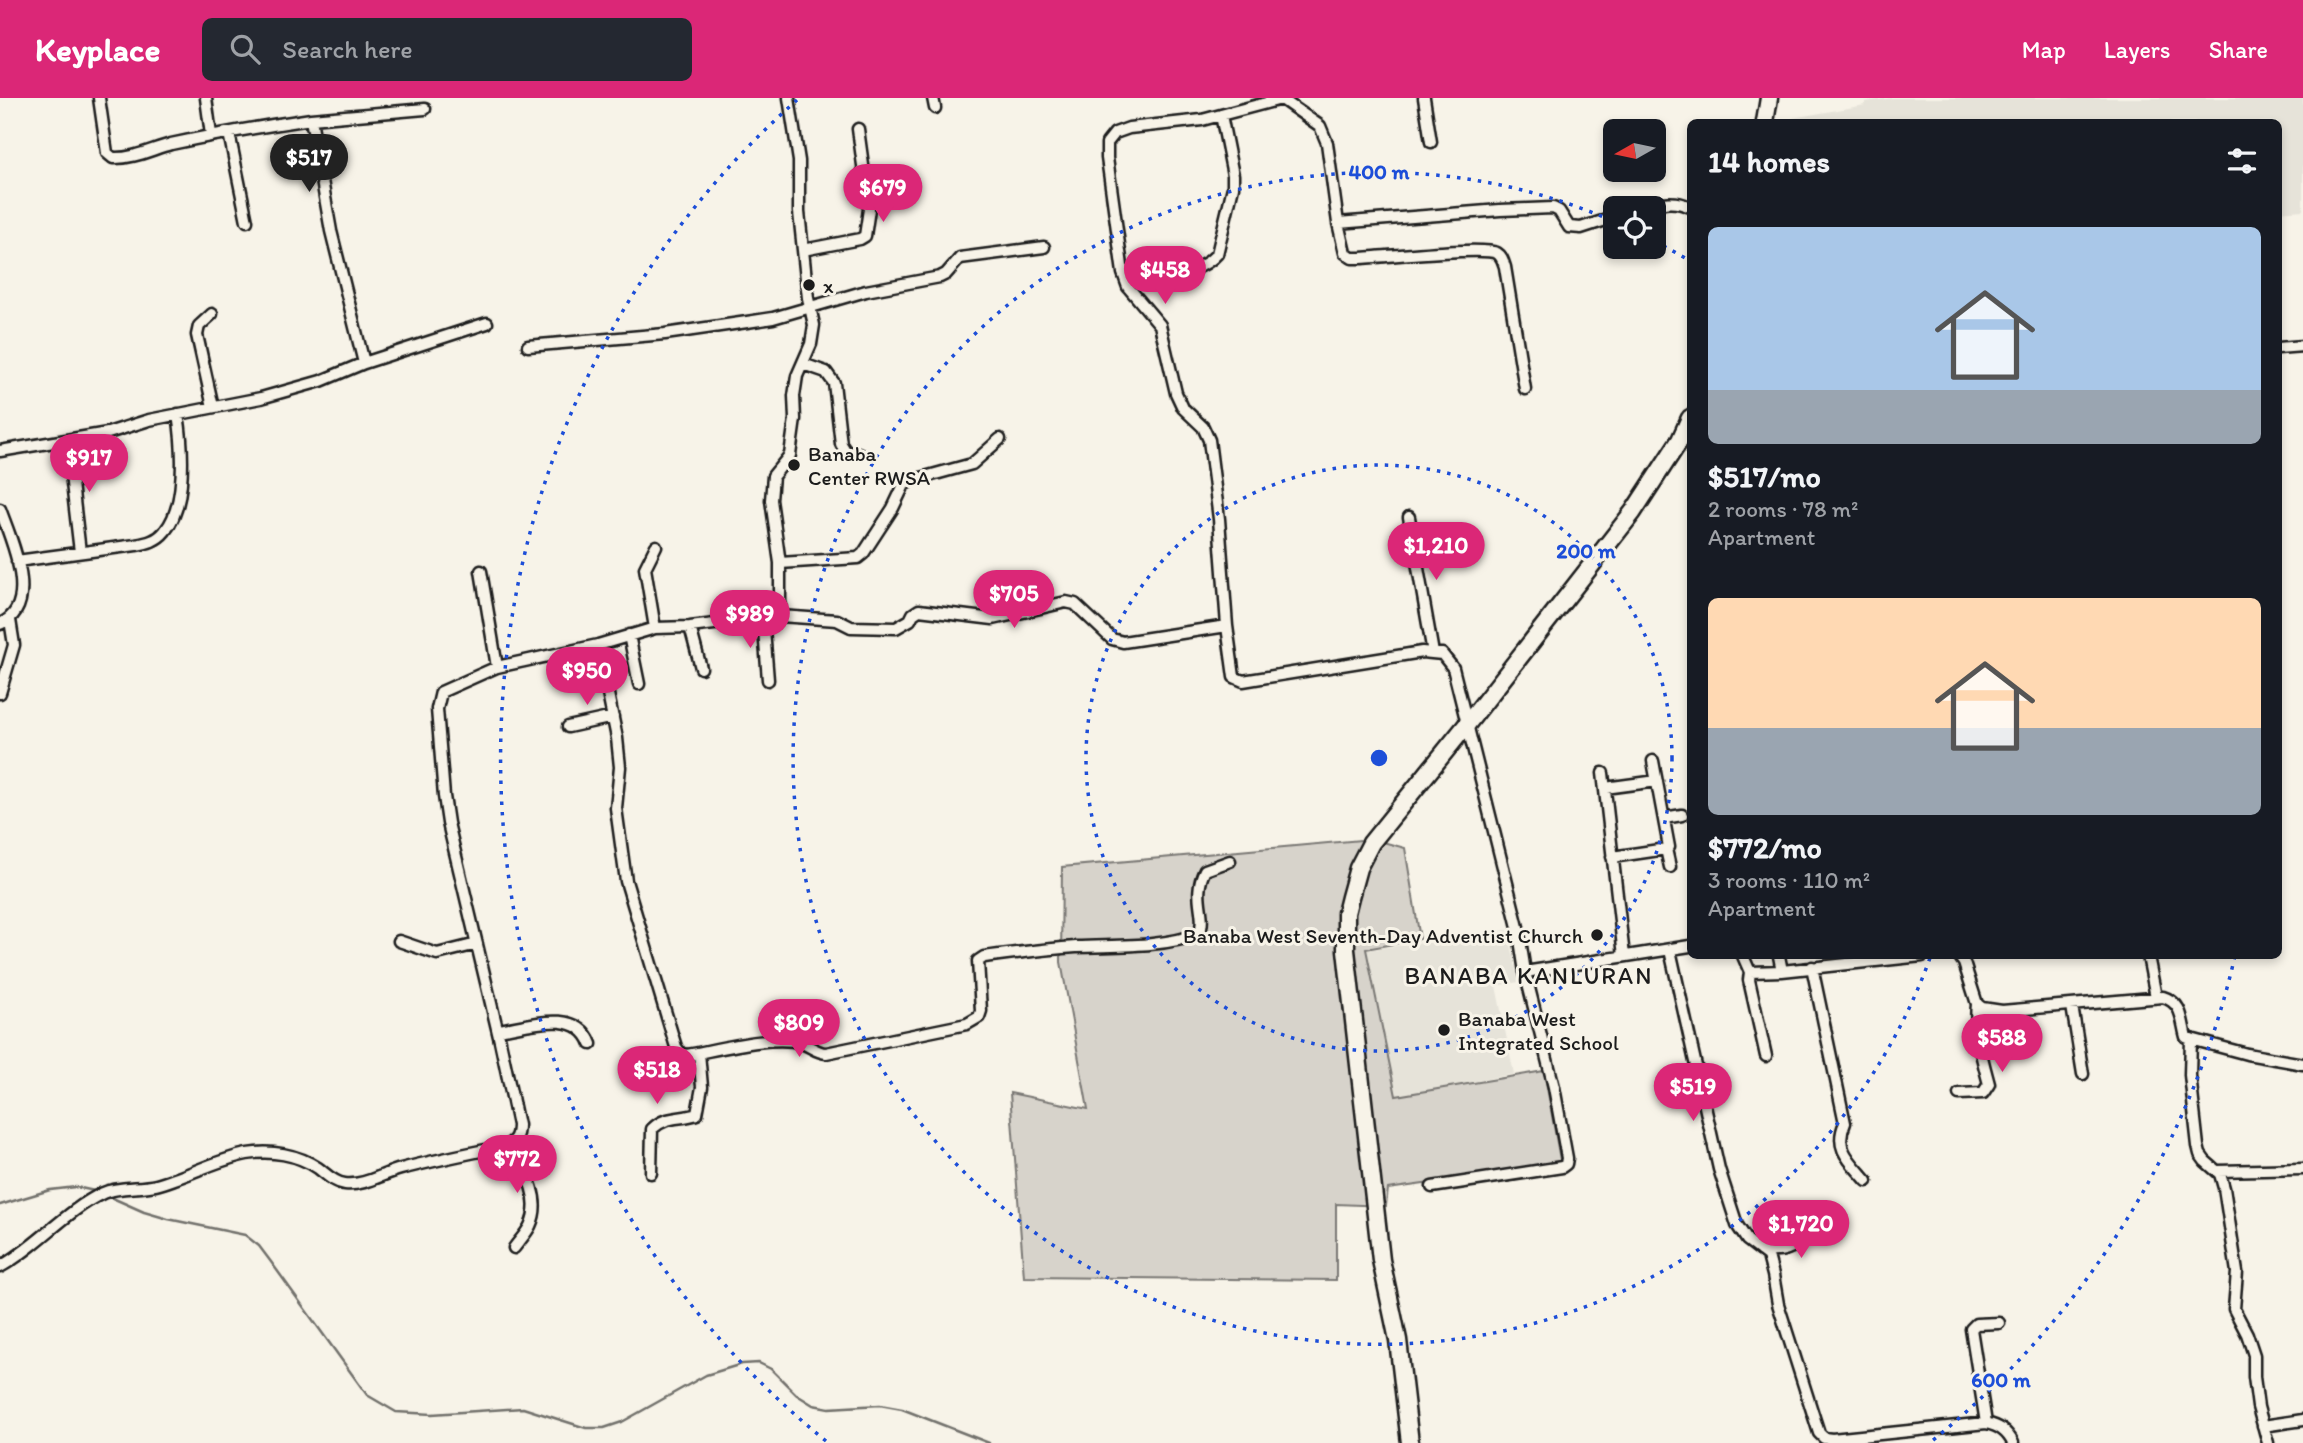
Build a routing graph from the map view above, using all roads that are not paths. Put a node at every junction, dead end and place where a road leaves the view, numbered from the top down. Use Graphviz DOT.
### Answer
graph roads {
  1 [pos="99,98"];
  2 [pos="205,98"];
  3 [pos="789,98"];
  4 [pos="1424,98"];
  5 [pos="1769,98"];
  6 [pos="1280,99"];
  7 [pos="425,109"];
  8 [pos="1221,115"];
  9 [pos="311,119"];
  10 [pos="1766,119"];
  11 [pos="858,129"];
  12 [pos="229,133"];
  13 [pos="211,135"];
  14 [pos="1431,142"];
  15 [pos="1666,202"];
  16 [pos="1687,205"];
  17 [pos="247,221"];
  18 [pos="1603,221"];
  19 [pos="1338,223"];
  20 [pos="1044,247"];
  21 [pos="803,250"];
  22 [pos="1181,274"];
  23 [pos="810,306"];
  24 [pos="212,314"];
  25 [pos="488,323"];
  26 [pos="528,346"];
  27 [pos="2303,346"];
  28 [pos="2282,348"];
  29 [pos="364,363"];
  30 [pos="803,364"];
  31 [pos="1525,389"];
  32 [pos="213,407"];
  33 [pos="178,414"];
  34 [pos="1687,425"];
  35 [pos="1000,439"];
  36 [pos="67,440"];
  37 [pos="0,451"];
  38 [pos="858,453"];
  39 [pos="0,509"];
  40 [pos="1409,517"];
  41 [pos="656,546"];
  42 [pos="80,552"];
  43 [pos="17,561"];
  44 [pos="780,563"];
  45 [pos="481,571"];
  46 [pos="780,616"];
  47 [pos="763,617"];
  48 [pos="5,622"];
  49 [pos="690,626"];
  50 [pos="1227,626"];
  51 [pos="655,628"];
  52 [pos="629,635"];
  53 [pos="598,645"];
  54 [pos="1433,653"];
  55 [pos="497,667"];
  56 [pos="701,668"];
  57 [pos="768,680"];
  58 [pos="639,684"];
  59 [pos="0,693"];
  60 [pos="612,717"];
  61 [pos="1468,723"];
  62 [pos="568,727"];
  63 [pos="1653,761"];
  64 [pos="1604,773"];
  65 [pos="1657,781"];
  66 [pos="1605,788"];
  67 [pos="1682,815"];
  68 [pos="1664,818"];
  69 [pos="1666,849"];
  70 [pos="1612,857"];
  71 [pos="1230,861"];
  72 [pos="1670,867"];
  73 [pos="399,942"];
  74 [pos="477,944"];
  75 [pos="1687,947"];
  76 [pos="1670,950"];
  77 [pos="1624,956"];
  78 [pos="1744,959"];
  79 [pos="1780,959"];
  80 [pos="1892,959"];
  81 [pos="1961,959"];
  82 [pos="2149,959"];
  83 [pos="1812,967"];
  84 [pos="1782,971"];
  85 [pos="1525,972"];
  86 [pos="1750,972"];
  87 [pos="2156,997"];
  88 [pos="1977,1004"];
  89 [pos="2072,1006"];
  90 [pos="498,1030"];
  91 [pos="2190,1039"];
  92 [pos="591,1044"];
  93 [pos="699,1053"];
  94 [pos="1766,1056"];
  95 [pos="2303,1064"];
  96 [pos="2083,1074"];
  97 [pos="1959,1094"];
  98 [pos="509,1144"];
  99 [pos="2303,1169"];
  100 [pos="2217,1171"];
  101 [pos="651,1173"];
  102 [pos="1867,1181"];
  103 [pos="1432,1187"];
  104 [pos="1795,1227"];
  105 [pos="514,1248"];
  106 [pos="1760,1251"];
  107 [pos="0,1267"];
  108 [pos="1999,1323"];
  109 [pos="2303,1420"];
  110 [pos="1986,1423"];
  111 [pos="2263,1426"];
  112 [pos="1410,1443"];
  113 [pos="2014,1443"];
  114 [pos="2268,1443"];
  1 -- 13 [label="street"];
  2 -- 13 [label="street"];
  3 -- 21 [label="street"];
  4 -- 14 [label="street"];
  5 -- 10 [label="main road"];
  6 -- 8 [label="street"];
  6 -- 19 [label="street"];
  7 -- 9 [label="street"];
  8 -- 22 [label="street"];
  8 -- 50 [label="street"];
  9 -- 12 [label="street"];
  9 -- 29 [label="street"];
  11 -- 21 [label="street"];
  12 -- 13 [label="street"];
  12 -- 17 [label="street"];
  15 -- 16 [label="street"];
  18 -- 19 [label="street"];
  19 -- 31 [label="street"];
  20 -- 23 [label="street"];
  21 -- 23 [label="street"];
  23 -- 26 [label="street"];
  23 -- 30 [label="street"];
  24 -- 32 [label="street"];
  25 -- 29 [label="street"];
  27 -- 28 [label="street"];
  29 -- 32 [label="street"];
  30 -- 38 [label="street"];
  30 -- 44 [label="street"];
  32 -- 33 [label="street"];
  33 -- 36 [label="street"];
  33 -- 42 [label="street"];
  34 -- 61 [label="main road"];
  35 -- 44 [label="street"];
  36 -- 37 [label="street"];
  36 -- 42 [label="street"];
  39 -- 43 [label="street"];
  40 -- 54 [label="street"];
  41 -- 51 [label="street"];
  42 -- 43 [label="street"];
  43 -- 48 [label="street"];
  44 -- 46 [label="street"];
  45 -- 55 [label="street"];
  46 -- 47 [label="street"];
  46 -- 50 [label="street"];
  47 -- 49 [label="street"];
  47 -- 57 [label="street"];
  48 -- 59 [label="street"];
  49 -- 51 [label="street"];
  49 -- 56 [label="street"];
  50 -- 54 [label="street"];
  51 -- 52 [label="street"];
  52 -- 53 [label="street"];
  52 -- 58 [label="street"];
  53 -- 55 [label="street"];
  53 -- 60 [label="street"];
  54 -- 61 [label="street"];
  55 -- 74 [label="street"];
  60 -- 62 [label="street"];
  60 -- 93 [label="street"];
  61 -- 85 [label="street"];
  61 -- 112 [label="main road"];
  63 -- 65 [label="street"];
  64 -- 66 [label="street"];
  65 -- 66 [label="street"];
  65 -- 68 [label="street"];
  66 -- 70 [label="street"];
  67 -- 68 [label="street"];
  68 -- 69 [label="street"];
  69 -- 70 [label="street"];
  69 -- 72 [label="street"];
  70 -- 77 [label="street"];
  71 -- 93 [label="street"];
  73 -- 74 [label="street"];
  74 -- 90 [label="street"];
  75 -- 76 [label="street"];
  76 -- 77 [label="street"];
  76 -- 106 [label="street"];
  77 -- 85 [label="street"];
  78 -- 86 [label="street"];
  79 -- 84 [label="street"];
  80 -- 83 [label="street"];
  81 -- 88 [label="street"];
  82 -- 87 [label="street"];
  83 -- 84 [label="street"];
  83 -- 102 [label="street"];
  84 -- 86 [label="street"];
  85 -- 103 [label="street"];
  86 -- 94 [label="street"];
  87 -- 89 [label="street"];
  87 -- 91 [label="street"];
  88 -- 89 [label="street"];
  88 -- 97 [label="street"];
  89 -- 96 [label="street"];
  90 -- 92 [label="street"];
  90 -- 98 [label="street"];
  91 -- 95 [label="street"];
  91 -- 100 [label="street"];
  93 -- 101 [label="street"];
  98 -- 105 [label="street"];
  98 -- 107 [label="street"];
  99 -- 100 [label="street"];
  100 -- 111 [label="street"];
  104 -- 106 [label="street"];
  106 -- 110 [label="street"];
  108 -- 110 [label="street"];
  109 -- 111 [label="street"];
  110 -- 113 [label="street"];
  111 -- 114 [label="street"];
}
